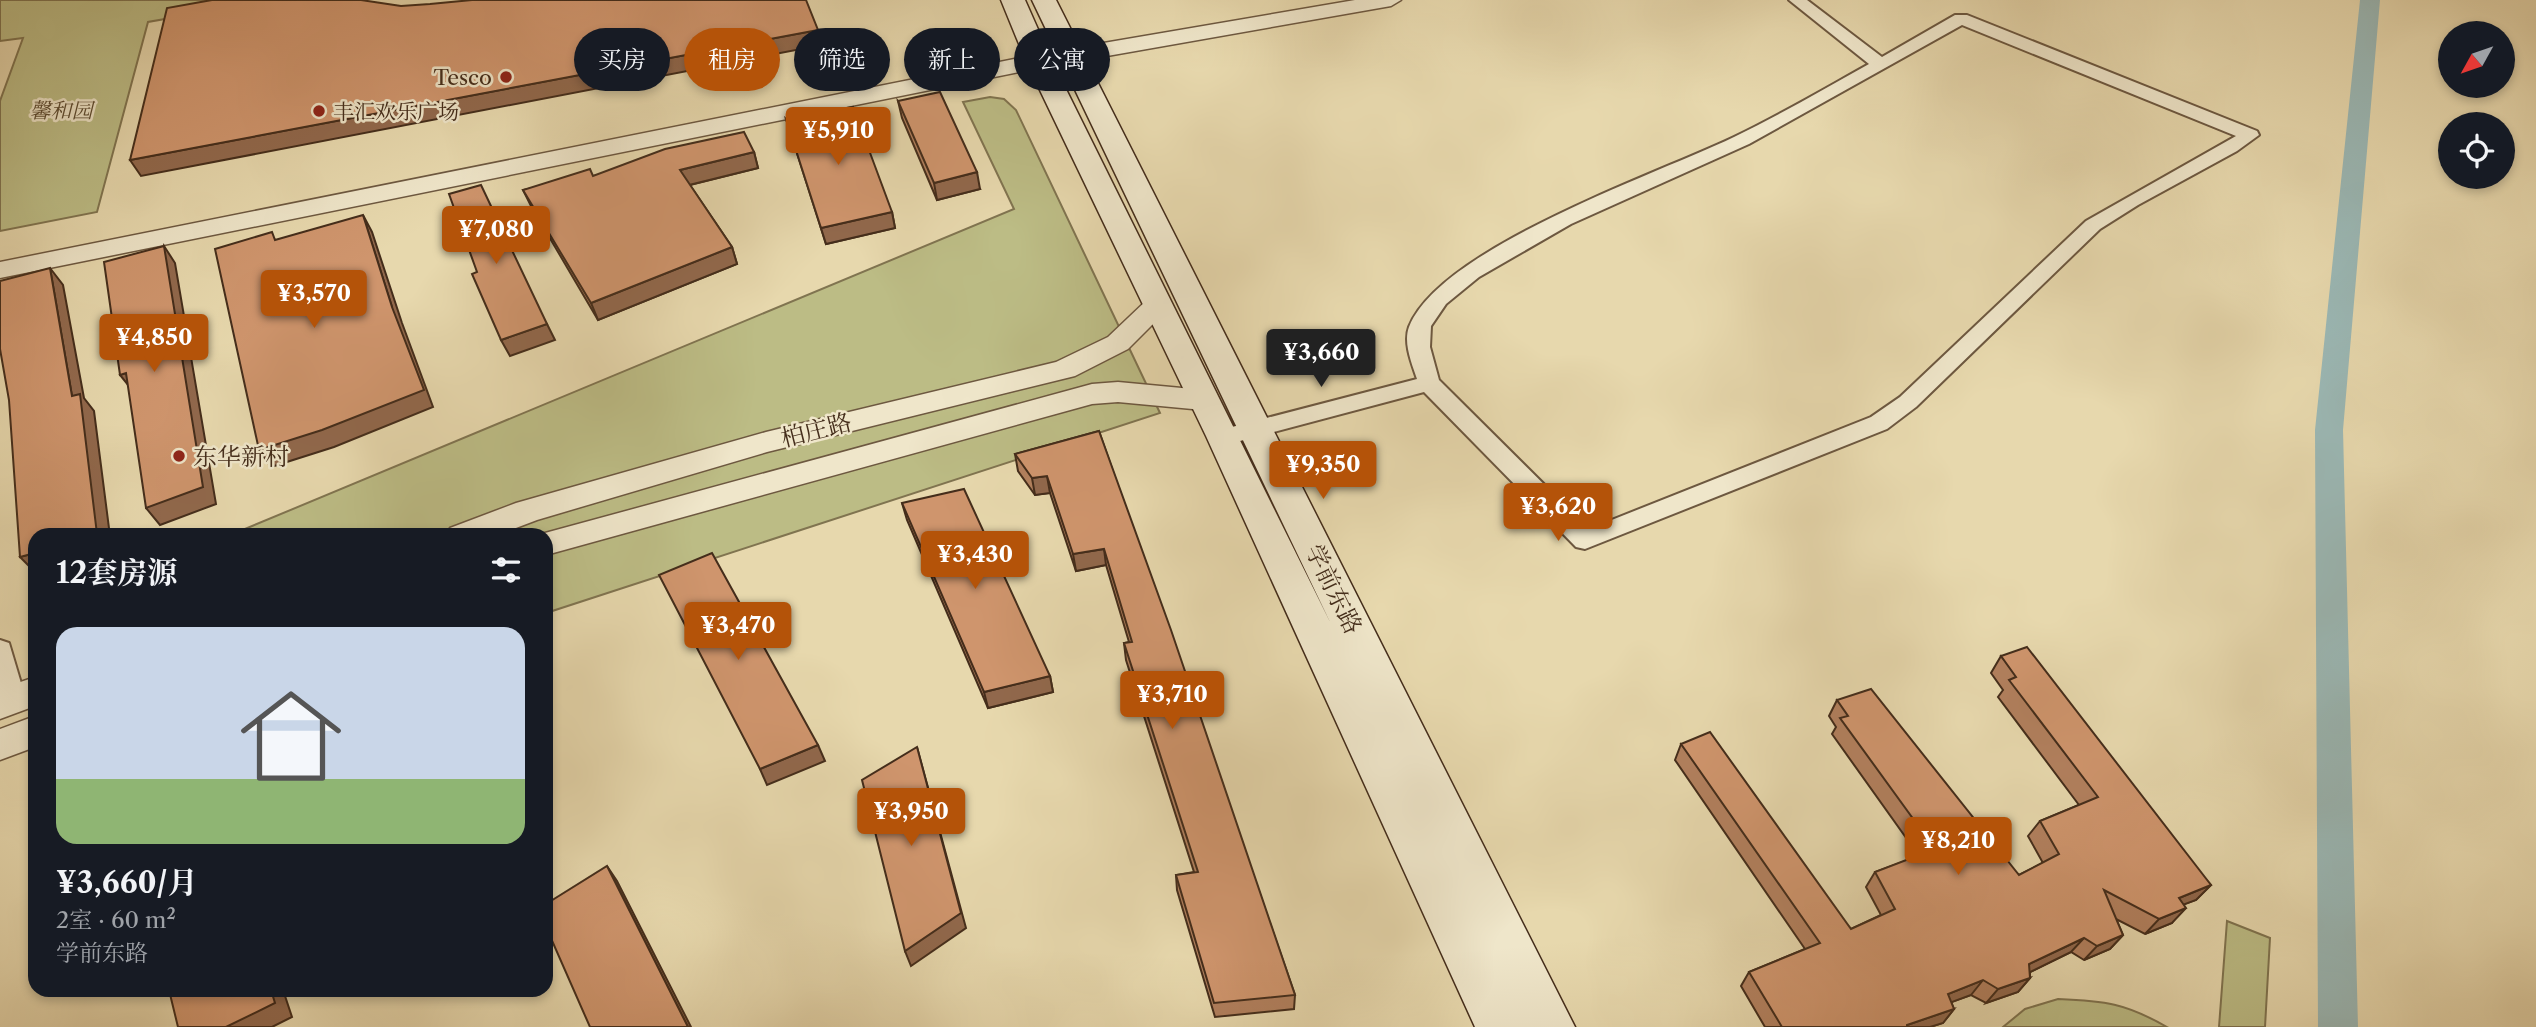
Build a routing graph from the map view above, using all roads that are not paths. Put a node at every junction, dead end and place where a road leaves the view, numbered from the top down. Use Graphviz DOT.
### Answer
graph roads {
  1 [pos="1013,0"];
  2 [pos="1044,0"];
  3 [pos="1315,0"];
  4 [pos="1391,0"];
  5 [pos="1797,0"];
  6 [pos="1034,28"];
  7 [pos="1048,28"];
  8 [pos="1110,41"];
  9 [pos="1110,43"];
  10 [pos="1014,59"];
  11 [pos="1014,60"];
  12 [pos="1880,64"];
  13 [pos="1068,91"];
  14 [pos="1071,91"];
  15 [pos="0,248"];
  16 [pos="0,270"];
  17 [pos="1158,306"];
  18 [pos="1429,383"];
  19 [pos="1203,400"];
  20 [pos="1239,433"];
  21 [pos="482,528"];
  22 [pos="553,541"];
  23 [pos="0,651"];
  24 [pos="16,698"];
  25 [pos="28,734"];
  26 [pos="0,745"];
  27 [pos="1500,1027"];
  28 [pos="1550,1027"];
  1 -- 6 [label="main road, 学前东路"];
  2 -- 7 [label="main road, 学前东路"];
  3 -- 8 [label="street"];
  4 -- 9 [label="street"];
  5 -- 12 [label="street"];
  10 -- 15 [label="street"];
  11 -- 16 [label="street"];
  12 -- 18 [label="street"];
  12 -- 18 [label="street"];
  13 -- 17 [label="main road, 学前东路"];
  14 -- 20 [label="main road, 学前东路"];
  17 -- 19 [label="main road, 学前东路"];
  17 -- 21 [label="street, 柏庄路"];
  18 -- 20 [label="street"];
  19 -- 20 [label="main road, 学前东路"];
  19 -- 22 [label="street, 柏庄路"];
  20 -- 27 [label="main road, 学前东路"];
  20 -- 28 [label="main road, 学前东路"];
  23 -- 24 [label="street"];
  25 -- 26 [label="street"];
}
